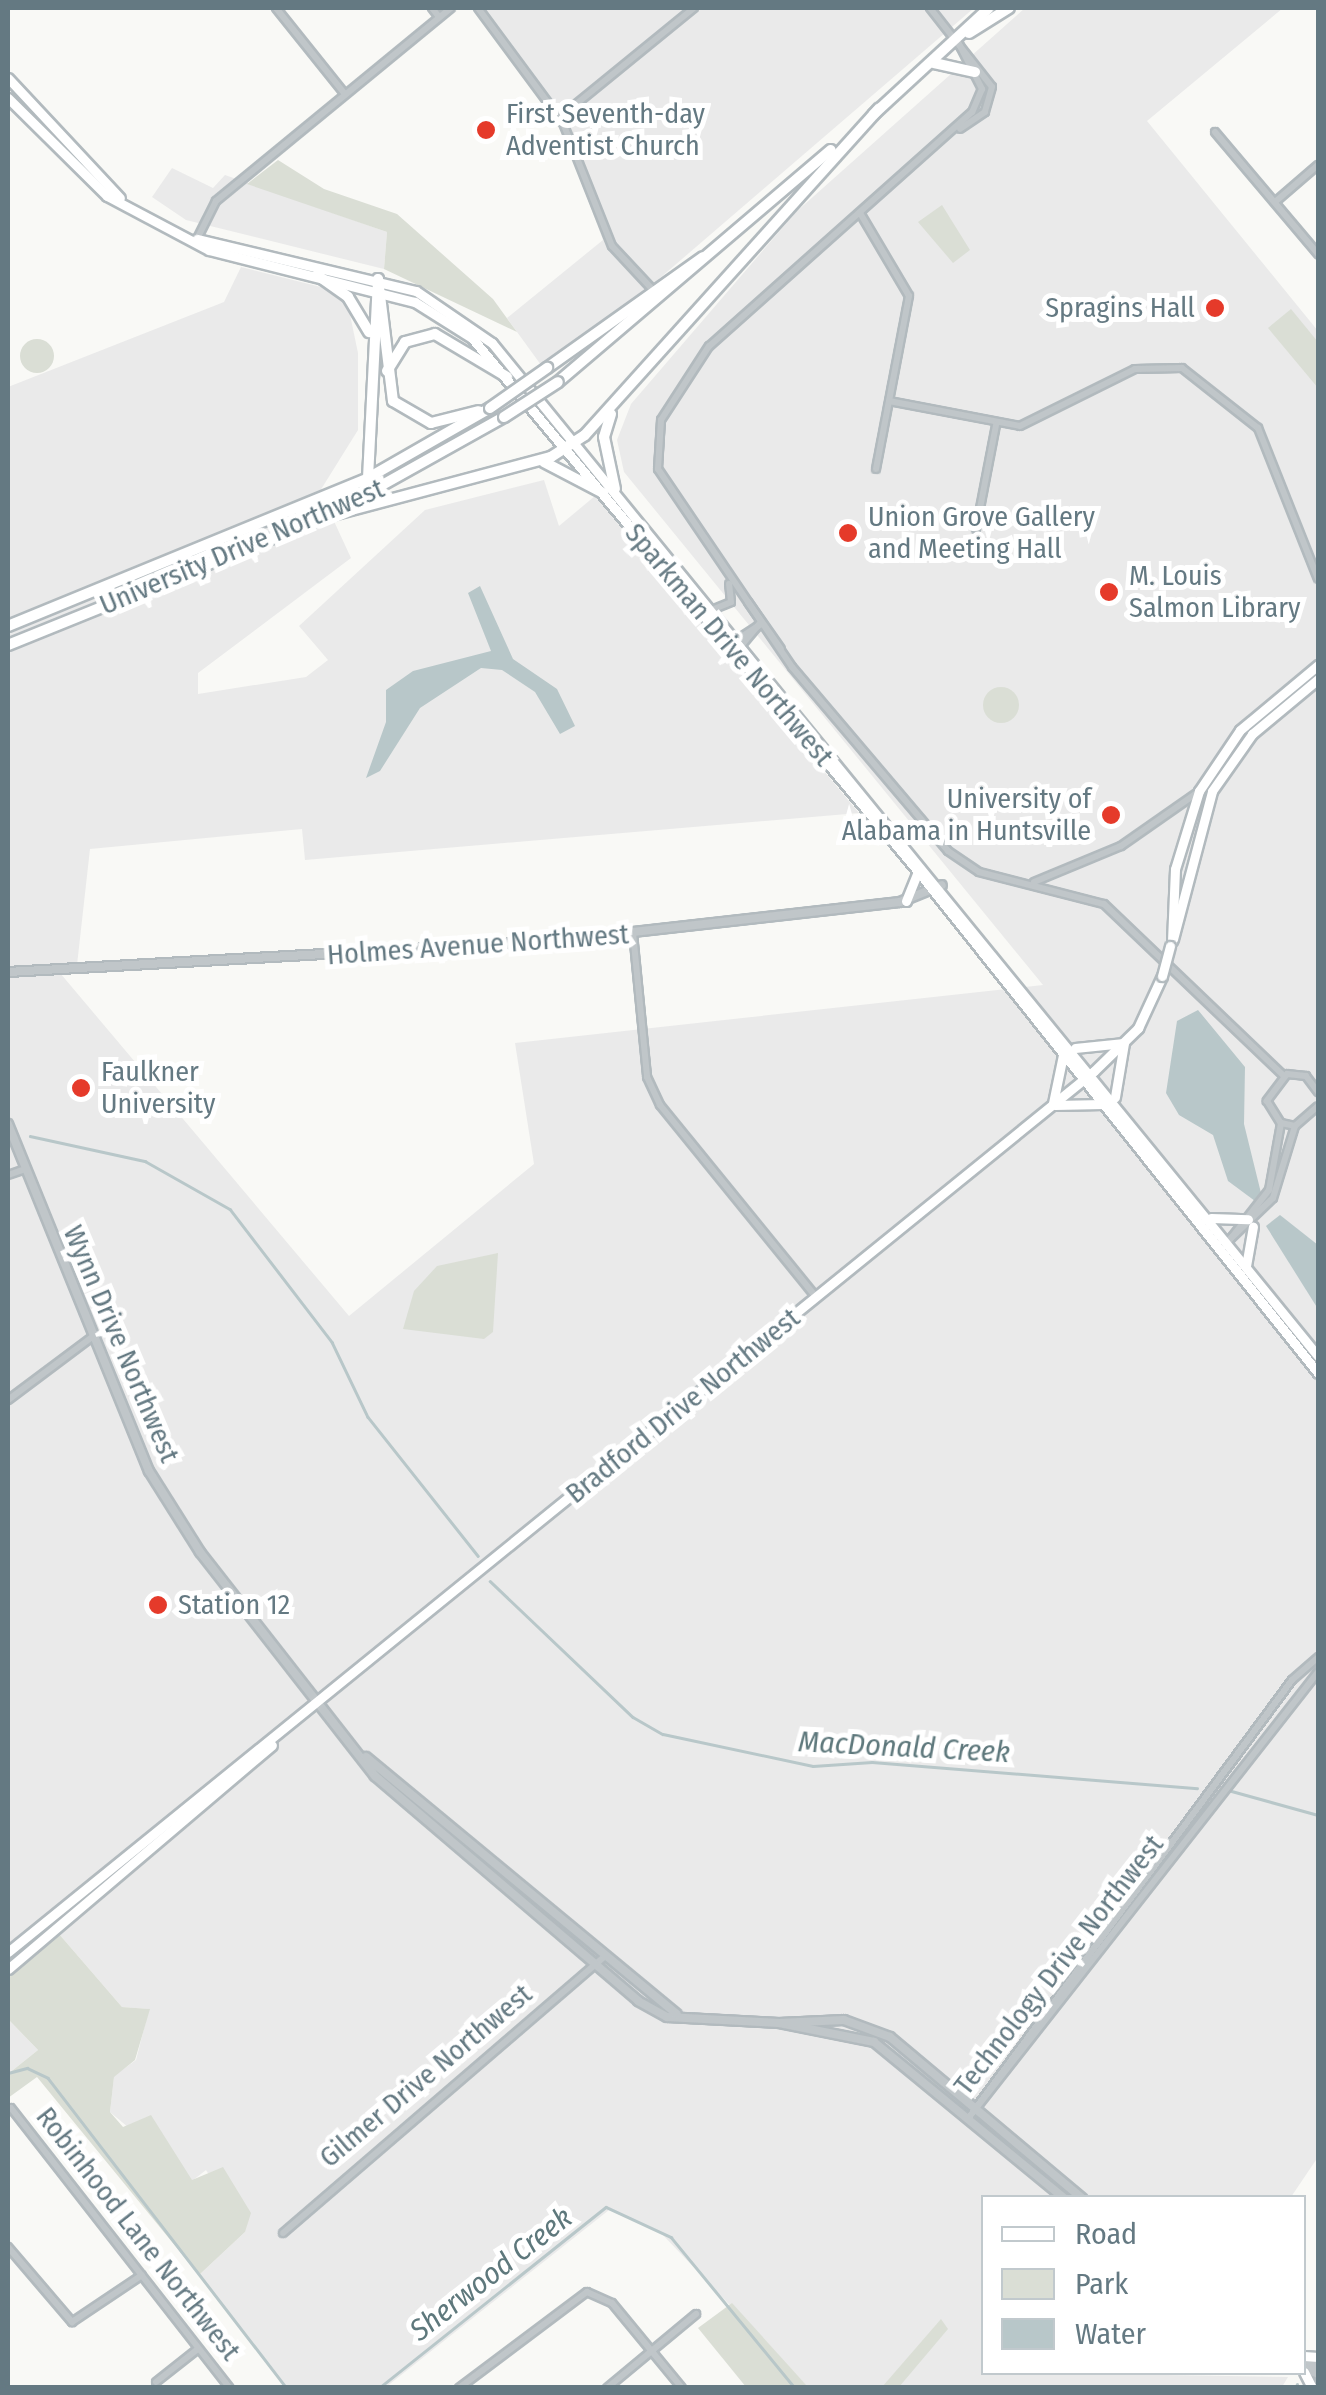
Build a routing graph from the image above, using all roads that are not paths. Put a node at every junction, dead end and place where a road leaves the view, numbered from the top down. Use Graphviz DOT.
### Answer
graph roads {
  1 [pos="276,8"];
  2 [pos="432,8"];
  3 [pos="451,8"];
  4 [pos="478,8"];
  5 [pos="694,8"];
  6 [pos="930,8"];
  7 [pos="989,8"];
  8 [pos="1009,8"];
  9 [pos="439,17"];
  10 [pos="969,33"];
  11 [pos="958,42"];
  12 [pos="934,63"];
  13 [pos="975,72"];
  14 [pos="8,80"];
  15 [pos="345,94"];
  16 [pos="8,98"];
  17 [pos="880,109"];
  18 [pos="559,118"];
  19 [pos="954,132"];
  20 [pos="1215,132"];
  21 [pos="1318,166"];
  22 [pos="120,198"];
  23 [pos="1275,202"];
  24 [pos="860,213"];
  25 [pos="197,239"];
  26 [pos="708,254"];
  27 [pos="1318,254"];
  28 [pos="317,275"];
  29 [pos="638,278"];
  30 [pos="376,286"];
  31 [pos="653,290"];
  32 [pos="634,306"];
  33 [pos="369,332"];
  34 [pos="599,352"];
  35 [pos="386,372"];
  36 [pos="507,378"];
  37 [pos="888,402"];
  38 [pos="490,408"];
  39 [pos="613,408"];
  40 [pos="996,425"];
  41 [pos="569,444"];
  42 [pos="538,461"];
  43 [pos="876,468"];
  44 [pos="368,478"];
  45 [pos="609,491"];
  46 [pos="325,517"];
  47 [pos="976,529"];
  48 [pos="727,578"];
  49 [pos="1318,579"];
  50 [pos="748,602"];
  51 [pos="714,609"];
  52 [pos="762,611"];
  53 [pos="760,624"];
  54 [pos="8,626"];
  55 [pos="773,628"];
  56 [pos="739,643"];
  57 [pos="774,643"];
  58 [pos="8,645"];
  59 [pos="781,649"];
  60 [pos="1318,665"];
  61 [pos="1318,679"];
  62 [pos="1199,791"];
  63 [pos="1071,870"];
  64 [pos="918,872"];
  65 [pos="1033,882"];
  66 [pos="938,888"];
  67 [pos="1064,888"];
  68 [pos="906,901"];
  69 [pos="633,934"];
  70 [pos="1171,944"];
  71 [pos="8,972"];
  72 [pos="1124,1043"];
  73 [pos="1075,1048"];
  74 [pos="1063,1053"];
  75 [pos="1268,1064"];
  76 [pos="1089,1075"];
  77 [pos="1283,1075"];
  78 [pos="1274,1082"];
  79 [pos="1318,1092"];
  80 [pos="1115,1097"];
  81 [pos="1103,1104"];
  82 [pos="1052,1105"];
  83 [pos="1317,1112"];
  84 [pos="8,1124"];
  85 [pos="1281,1124"];
  86 [pos="1295,1126"];
  87 [pos="25,1169"];
  88 [pos="8,1176"];
  89 [pos="1208,1216"];
  90 [pos="1250,1223"];
  91 [pos="1224,1246"];
  92 [pos="1246,1266"];
  93 [pos="816,1297"];
  94 [pos="91,1338"];
  95 [pos="1318,1356"];
  96 [pos="1318,1373"];
  97 [pos="8,1400"];
  98 [pos="1318,1657"];
  99 [pos="1318,1672"];
  100 [pos="321,1705"];
  101 [pos="273,1742"];
  102 [pos="366,1757"];
  103 [pos="8,1952"];
  104 [pos="603,1958"];
  105 [pos="593,1966"];
  106 [pos="8,1969"];
  107 [pos="677,2015"];
  108 [pos="11,2108"];
  109 [pos="973,2111"];
  110 [pos="1061,2195"];
  111 [pos="1078,2195"];
  112 [pos="283,2233"];
  113 [pos="8,2247"];
  114 [pos="142,2275"];
  115 [pos="696,2314"];
  116 [pos="198,2349"];
  117 [pos="652,2351"];
  118 [pos="156,2382"];
  119 [pos="230,2388"];
  120 [pos="458,2388"];
  121 [pos="607,2388"];
  122 [pos="682,2388"];
  1 -- 15 [label="street"];
  2 -- 9 [label="street"];
  3 -- 9 [label="street"];
  4 -- 18 [label="street"];
  5 -- 18 [label="street"];
  6 -- 11 [label="street"];
  7 -- 10 [label="highway, University Drive Northwest"];
  8 -- 10 [label="highway, University Drive Northwest"];
  9 -- 15 [label="street"];
  10 -- 11 [label="highway, University Drive Northwest"];
  11 -- 12 [label="highway, University Drive Northwest"];
  11 -- 13 [label="street"];
  11 -- 19 [label="street"];
  12 -- 13 [label="highway"];
  12 -- 17 [label="highway, University Drive Northwest"];
  13 -- 19 [label="street"];
  14 -- 22 [label="main road, Sparkman Drive Northwest"];
  15 -- 25 [label="street"];
  16 -- 22 [label="main road, Sparkman Drive Northwest"];
  17 -- 26 [label="highway, University Drive Northwest"];
  17 -- 39 [label="highway"];
  18 -- 29 [label="street"];
  19 -- 24 [label="street"];
  20 -- 23 [label="street"];
  21 -- 23 [label="street"];
  22 -- 25 [label="main road, Sparkman Drive Northwest"];
  23 -- 27 [label="street"];
  24 -- 37 [label="street"];
  24 -- 48 [label="street"];
  25 -- 28 [label="main road, Sparkman Drive Northwest"];
  25 -- 30 [label="main road, Sparkman Drive Northwest"];
  26 -- 31 [label="highway, University Drive Northwest"];
  26 -- 34 [label="highway, University Drive Northwest"];
  28 -- 30 [label="main road, Sparkman Drive Northwest"];
  28 -- 33 [label="highway"];
  29 -- 31 [label="street"];
  29 -- 32 [label="street"];
  30 -- 33 [label="highway"];
  30 -- 35 [label="highway"];
  30 -- 36 [label="main road, Sparkman Drive Northwest"];
  30 -- 41 [label="main road, Sparkman Drive Northwest"];
  31 -- 32 [label="highway, University Drive Northwest"];
  31 -- 34 [label="highway"];
  32 -- 38 [label="highway, University Drive Northwest, bridge"];
  33 -- 44 [label="highway"];
  34 -- 46 [label="highway, University Drive Northwest, bridge"];
  35 -- 36 [label="highway"];
  35 -- 38 [label="highway"];
  36 -- 41 [label="main road, Sparkman Drive Northwest"];
  37 -- 40 [label="street"];
  37 -- 43 [label="street"];
  38 -- 44 [label="highway, University Drive Northwest"];
  39 -- 41 [label="highway"];
  39 -- 45 [label="highway"];
  40 -- 47 [label="street"];
  40 -- 49 [label="street"];
  41 -- 42 [label="highway"];
  41 -- 45 [label="main road, Sparkman Drive Northwest"];
  42 -- 45 [label="highway"];
  42 -- 46 [label="highway"];
  44 -- 54 [label="highway, University Drive Northwest"];
  45 -- 51 [label="main road, Sparkman Drive Northwest"];
  45 -- 56 [label="main road, Sparkman Drive Northwest"];
  46 -- 58 [label="highway, University Drive Northwest"];
  48 -- 50 [label="street"];
  48 -- 51 [label="street"];
  50 -- 52 [label="street"];
  50 -- 53 [label="street"];
  51 -- 56 [label="main road, Sparkman Drive Northwest"];
  52 -- 53 [label="street"];
  52 -- 55 [label="street"];
  53 -- 55 [label="street"];
  53 -- 56 [label="street"];
  53 -- 56 [label="street"];
  53 -- 57 [label="street"];
  55 -- 59 [label="street"];
  56 -- 57 [label="street"];
  56 -- 64 [label="main road, Sparkman Drive Northwest"];
  56 -- 66 [label="main road, Sparkman Drive Northwest"];
  57 -- 59 [label="street"];
  59 -- 65 [label="street"];
  60 -- 62 [label="main road"];
  61 -- 70 [label="main road"];
  62 -- 63 [label="street"];
  62 -- 70 [label="main road"];
  63 -- 65 [label="street"];
  63 -- 67 [label="street"];
  64 -- 66 [label="main road, Sparkman Drive Northwest"];
  64 -- 68 [label="main road"];
  65 -- 67 [label="street"];
  66 -- 68 [label="street, Holmes Avenue Northwest"];
  66 -- 73 [label="main road, Sparkman Drive Northwest"];
  66 -- 74 [label="main road, Sparkman Drive Northwest"];
  67 -- 75 [label="street"];
  68 -- 69 [label="street, Holmes Avenue Northwest"];
  69 -- 71 [label="street, Holmes Avenue Northwest"];
  69 -- 93 [label="street"];
  70 -- 72 [label="main road, bridge"];
  72 -- 73 [label="main road"];
  72 -- 76 [label="main road"];
  72 -- 80 [label="main road"];
  73 -- 76 [label="main road, Sparkman Drive Northwest"];
  74 -- 76 [label="main road, Sparkman Drive Northwest"];
  74 -- 82 [label="main road"];
  75 -- 77 [label="street"];
  75 -- 78 [label="street"];
  76 -- 80 [label="main road, Sparkman Drive Northwest"];
  76 -- 81 [label="main road, Sparkman Drive Northwest"];
  76 -- 82 [label="main road, Bradford Drive Northwest"];
  77 -- 78 [label="street"];
  77 -- 79 [label="street"];
  78 -- 85 [label="street"];
  80 -- 89 [label="main road, Sparkman Drive Northwest"];
  81 -- 82 [label="main road"];
  81 -- 91 [label="main road, Sparkman Drive Northwest"];
  82 -- 93 [label="main road, Bradford Drive Northwest"];
  83 -- 86 [label="street"];
  84 -- 87 [label="street, Wynn Drive Northwest"];
  85 -- 86 [label="street"];
  85 -- 90 [label="street"];
  86 -- 90 [label="street"];
  87 -- 88 [label="street"];
  87 -- 94 [label="street, Wynn Drive Northwest"];
  89 -- 90 [label="main road"];
  89 -- 91 [label="main road, Sparkman Drive Northwest"];
  90 -- 91 [label="street"];
  90 -- 92 [label="main road"];
  91 -- 92 [label="main road, Sparkman Drive Northwest"];
  91 -- 96 [label="main road, Sparkman Drive Northwest"];
  92 -- 95 [label="main road, Sparkman Drive Northwest"];
  93 -- 100 [label="main road, Bradford Drive Northwest"];
  94 -- 97 [label="street"];
  94 -- 100 [label="street, Wynn Drive Northwest"];
  98 -- 109 [label="street, Technology Drive Northwest"];
  99 -- 109 [label="street, Technology Drive Northwest"];
  100 -- 101 [label="main road, Bradford Drive Northwest"];
  100 -- 102 [label="street, Wynn Drive Northwest"];
  101 -- 103 [label="main road, Bradford Drive Northwest"];
  101 -- 106 [label="main road, Bradford Drive Northwest"];
  102 -- 104 [label="street, Wynn Drive Northwest"];
  102 -- 105 [label="street, Wynn Drive Northwest"];
  104 -- 105 [label="street, Gilmer Drive Northwest"];
  104 -- 107 [label="street, Wynn Drive Northwest"];
  105 -- 107 [label="street, Wynn Drive Northwest"];
  105 -- 112 [label="street, Gilmer Drive Northwest"];
  107 -- 109 [label="street, Wynn Drive Northwest"];
  108 -- 114 [label="street, Robinhood Lane Northwest"];
  109 -- 110 [label="street, Wynn Drive Northwest"];
  109 -- 111 [label="street, Wynn Drive Northwest"];
  113 -- 114 [label="street"];
  114 -- 116 [label="street, Robinhood Lane Northwest"];
  115 -- 117 [label="street"];
  116 -- 118 [label="street"];
  116 -- 119 [label="street, Robinhood Lane Northwest"];
  117 -- 120 [label="street"];
  117 -- 121 [label="street"];
  117 -- 122 [label="street"];
}
